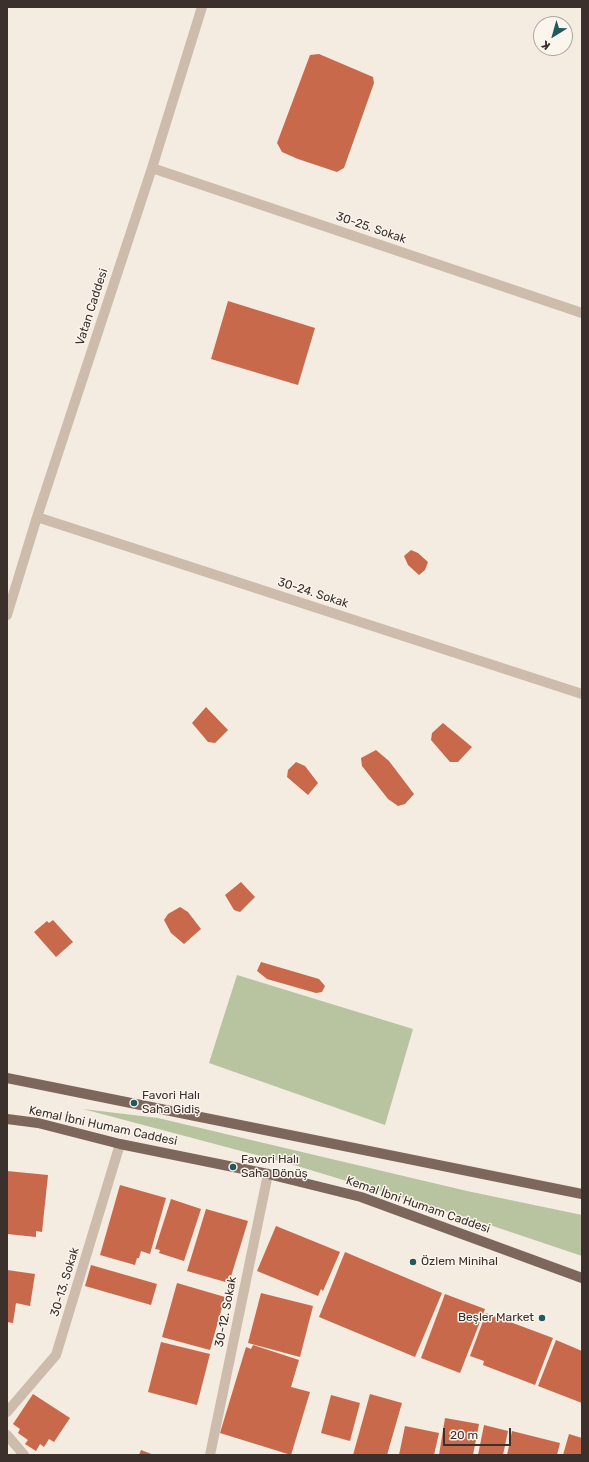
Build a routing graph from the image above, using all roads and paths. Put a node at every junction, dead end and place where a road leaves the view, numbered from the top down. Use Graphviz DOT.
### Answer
graph roads {
  1 [pos="202,7"];
  2 [pos="152,168"];
  3 [pos="582,313"];
  4 [pos="37,517"];
  5 [pos="7,615"];
  6 [pos="582,694"];
  7 [pos="7,1078"];
  8 [pos="7,1119"];
  9 [pos="120,1144"];
  10 [pos="268,1174"];
  11 [pos="582,1194"];
  12 [pos="582,1278"];
  13 [pos="7,1412"];
  14 [pos="7,1435"];
  15 [pos="20,1453"];
  16 [pos="210,1455"];
  1 -- 2 [label="street, Vatan Caddesi"];
  2 -- 3 [label="street, 30-25. Sokak"];
  2 -- 4 [label="street, Vatan Caddesi"];
  4 -- 5 [label="street, Vatan Caddesi"];
  4 -- 6 [label="street, 30-24. Sokak"];
  7 -- 11 [label="main road"];
  8 -- 9 [label="main road, Kemal İbni Humam Caddesi"];
  9 -- 10 [label="main road, Kemal İbni Humam Caddesi"];
  9 -- 13 [label="street, 30-13. Sokak"];
  10 -- 12 [label="main road, Kemal İbni Humam Caddesi"];
  10 -- 16 [label="street, 30-12. Sokak"];
  14 -- 15 [label="street"];
}
